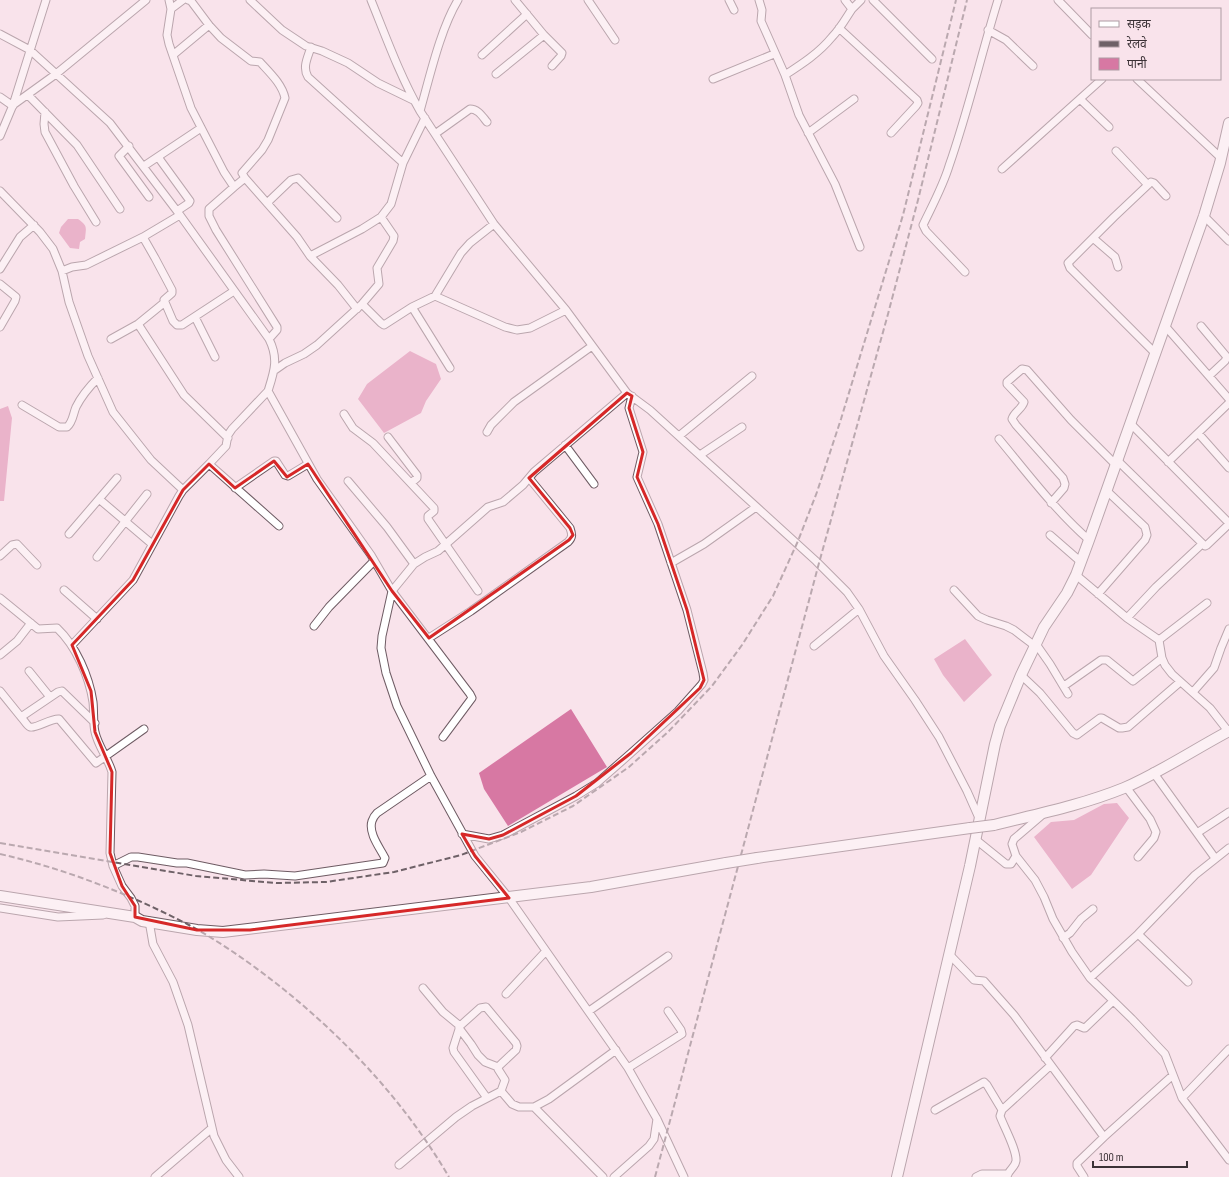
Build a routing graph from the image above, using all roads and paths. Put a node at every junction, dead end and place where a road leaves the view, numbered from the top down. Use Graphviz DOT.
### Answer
graph roads {
  1 [pos="46,0"];
  2 [pos="146,0"];
  3 [pos="169,0"];
  4 [pos="183,0"];
  5 [pos="188,0"];
  6 [pos="250,0"];
  7 [pos="372,0"];
  8 [pos="458,0"];
  9 [pos="515,0"];
  10 [pos="588,0"];
  11 [pos="729,0"];
  12 [pos="759,0"];
  13 [pos="845,0"];
  14 [pos="861,0"];
  15 [pos="873,0"];
  16 [pos="998,0"];
  17 [pos="1058,0"];
  18 [pos="852,8"];
  19 [pos="171,9"];
  20 [pos="734,10"];
  21 [pos="527,14"];
  22 [pos="209,25"];
  23 [pos="839,28"];
  24 [pos="988,30"];
  25 [pos="1091,33"];
  26 [pos="0,34"];
  27 [pos="544,35"];
  28 [pos="614,40"];
  29 [pos="311,47"];
  30 [pos="30,50"];
  31 [pos="774,54"];
  32 [pos="173,55"];
  33 [pos="482,55"];
  34 [pos="932,60"];
  35 [pos="552,66"];
  36 [pos="1033,66"];
  37 [pos="56,74"];
  38 [pos="496,74"];
  39 [pos="784,75"];
  40 [pos="713,79"];
  41 [pos="1101,80"];
  42 [pos="1138,80"];
  43 [pos="28,95"];
  44 [pos="0,97"];
  45 [pos="854,98"];
  46 [pos="1080,99"];
  47 [pos="413,100"];
  48 [pos="13,106"];
  49 [pos="420,111"];
  50 [pos="45,112"];
  51 [pos="9,117"];
  52 [pos="424,118"];
  53 [pos="487,122"];
  54 [pos="1229,123"];
  55 [pos="0,124"];
  56 [pos="1109,127"];
  57 [pos="201,128"];
  58 [pos="808,132"];
  59 [pos="890,133"];
  60 [pos="435,134"];
  61 [pos="0,136"];
  62 [pos="1227,142"];
  63 [pos="129,146"];
  64 [pos="1116,151"];
  65 [pos="158,157"];
  66 [pos="1221,158"];
  67 [pos="403,163"];
  68 [pos="144,166"];
  69 [pos="1002,170"];
  70 [pos="245,178"];
  71 [pos="1148,185"];
  72 [pos="234,187"];
  73 [pos="0,191"];
  74 [pos="1166,196"];
  75 [pos="149,197"];
  76 [pos="267,203"];
  77 [pos="120,208"];
  78 [pos="178,213"];
  79 [pos="1204,216"];
  80 [pos="381,217"];
  81 [pos="337,218"];
  82 [pos="96,222"];
  83 [pos="494,224"];
  84 [pos="34,225"];
  85 [pos="143,237"];
  86 [pos="1093,238"];
  87 [pos="1229,241"];
  88 [pos="860,247"];
  89 [pos="310,256"];
  90 [pos="1118,267"];
  91 [pos="0,269"];
  92 [pos="62,271"];
  93 [pos="965,272"];
  94 [pos="0,284"];
  95 [pos="234,291"];
  96 [pos="436,296"];
  97 [pos="164,302"];
  98 [pos="359,306"];
  99 [pos="412,307"];
  100 [pos="566,310"];
  101 [pos="195,317"];
  102 [pos="138,324"];
  103 [pos="1201,326"];
  104 [pos="1166,327"];
  105 [pos="0,328"];
  106 [pos="112,339"];
  107 [pos="269,339"];
  108 [pos="592,346"];
  109 [pos="1156,354"];
  110 [pos="215,357"];
  111 [pos="1228,358"];
  112 [pos="450,368"];
  113 [pos="275,370"];
  114 [pos="752,376"];
  115 [pos="1209,376"];
  116 [pos="98,378"];
  117 [pos="268,391"];
  118 [pos="630,394"];
  119 [pos="1229,399"];
  120 [pos="1229,403"];
  121 [pos="22,405"];
  122 [pos="344,414"];
  123 [pos="1131,424"];
  124 [pos="742,427"];
  125 [pos="487,432"];
  126 [pos="1198,433"];
  127 [pos="679,436"];
  128 [pos="388,437"];
  129 [pos="228,438"];
  130 [pos="999,439"];
  131 [pos="565,445"];
  132 [pos="700,455"];
  133 [pos="1168,462"];
  134 [pos="1117,463"];
  135 [pos="208,464"];
  136 [pos="308,464"];
  137 [pos="1229,468"];
  138 [pos="117,478"];
  139 [pos="529,478"];
  140 [pos="348,481"];
  141 [pos="411,483"];
  142 [pos="594,484"];
  143 [pos="236,488"];
  144 [pos="183,490"];
  145 [pos="1107,491"];
  146 [pos="147,494"];
  147 [pos="100,499"];
  148 [pos="1051,502"];
  149 [pos="756,507"];
  150 [pos="125,520"];
  151 [pos="1229,523"];
  152 [pos="279,526"];
  153 [pos="69,534"];
  154 [pos="1050,535"];
  155 [pos="1089,540"];
  156 [pos="446,543"];
  157 [pos="152,544"];
  158 [pos="1202,544"];
  159 [pos="0,556"];
  160 [pos="97,557"];
  161 [pos="374,561"];
  162 [pos="1081,562"];
  163 [pos="671,563"];
  164 [pos="414,564"];
  165 [pos="37,565"];
  166 [pos="1076,575"];
  167 [pos="64,590"];
  168 [pos="954,590"];
  169 [pos="392,591"];
  170 [pos="478,591"];
  171 [pos="1098,594"];
  172 [pos="0,598"];
  173 [pos="1207,603"];
  174 [pos="859,609"];
  175 [pos="1127,618"];
  176 [pos="97,619"];
  177 [pos="31,623"];
  178 [pos="314,626"];
  179 [pos="1229,629"];
  180 [pos="429,638"];
  181 [pos="1159,640"];
  182 [pos="72,645"];
  183 [pos="1035,645"];
  184 [pos="814,646"];
  185 [pos="0,655"];
  186 [pos="1162,658"];
  187 [pos="29,672"];
  188 [pos="1021,676"];
  189 [pos="1180,682"];
  190 [pos="1064,686"];
  191 [pos="0,691"];
  192 [pos="1193,692"];
  193 [pos="1068,694"];
  194 [pos="50,697"];
  195 [pos="21,717"];
  196 [pos="95,723"];
  197 [pos="144,729"];
  198 [pos="1228,731"];
  199 [pos="443,737"];
  200 [pos="105,756"];
  201 [pos="1153,772"];
  202 [pos="431,776"];
  203 [pos="1126,787"];
  204 [pos="1229,812"];
  205 [pos="1044,813"];
  206 [pos="979,818"];
  207 [pos="1198,833"];
  208 [pos="462,834"];
  209 [pos="975,839"];
  210 [pos="1229,848"];
  211 [pos="1016,856"];
  212 [pos="1138,857"];
  213 [pos="1215,858"];
  214 [pos="113,866"];
  215 [pos="0,896"];
  216 [pos="509,898"];
  217 [pos="0,908"];
  218 [pos="1093,910"];
  219 [pos="117,915"];
  220 [pos="135,917"];
  221 [pos="149,921"];
  222 [pos="1138,934"];
  223 [pos="1063,938"];
  224 [pos="546,951"];
  225 [pos="949,954"];
  226 [pos="668,956"];
  227 [pos="1090,978"];
  228 [pos="1188,982"];
  229 [pos="423,988"];
  230 [pos="506,994"];
  231 [pos="1113,1001"];
  232 [pos="589,1011"];
  233 [pos="668,1011"];
  234 [pos="459,1027"];
  235 [pos="1229,1049"];
  236 [pos="616,1050"];
  237 [pos="1045,1058"];
  238 [pos="1051,1065"];
  239 [pos="498,1067"];
  240 [pos="628,1068"];
  241 [pos="1173,1075"];
  242 [pos="501,1091"];
  243 [pos="487,1098"];
  244 [pos="1182,1098"];
  245 [pos="534,1107"];
  246 [pos="935,1110"];
  247 [pos="1002,1110"];
  248 [pos="657,1119"];
  249 [pos="212,1128"];
  250 [pos="1104,1137"];
  251 [pos="1229,1160"];
  252 [pos="399,1165"];
  253 [pos="1007,1176"];
  254 [pos="155,1177"];
  255 [pos="239,1177"];
  256 [pos="603,1177"];
  257 [pos="614,1177"];
  258 [pos="684,1177"];
  259 [pos="897,1177"];
  260 [pos="976,1177"];
  261 [pos="1084,1177"];
  1 -- 30 [label="street"];
  2 -- 37 [label="street"];
  3 -- 19 [label="street"];
  4 -- 19 [label="street"];
  5 -- 22 [label="street"];
  6 -- 29 [label="street"];
  7 -- 47 [label="street"];
  8 -- 49 [label="street"];
  9 -- 21 [label="street"];
  10 -- 28 [label="street"];
  11 -- 20 [label="street"];
  12 -- 31 [label="street"];
  13 -- 18 [label="street"];
  14 -- 18 [label="street"];
  15 -- 34 [label="street"];
  16 -- 24 [label="street"];
  17 -- 25 [label="street"];
  18 -- 23 [label="street"];
  19 -- 32 [label="street"];
  21 -- 27 [label="street"];
  21 -- 33 [label="street"];
  22 -- 32 [label="street"];
  22 -- 70 [label="street"];
  23 -- 39 [label="street"];
  23 -- 59 [label="street"];
  24 -- 36 [label="street"];
  24 -- 93 [label="street"];
  26 -- 30 [label="street"];
  27 -- 35 [label="street"];
  27 -- 38 [label="street"];
  29 -- 47 [label="street"];
  29 -- 67 [label="street"];
  30 -- 37 [label="street"];
  30 -- 48 [label="street"];
  31 -- 39 [label="street"];
  31 -- 40 [label="street"];
  32 -- 57 [label="street"];
  37 -- 43 [label="street"];
  37 -- 63 [label="street"];
  39 -- 58 [label="street"];
  41 -- 46 [label="street"];
  42 -- 66 [label="street"];
  43 -- 48 [label="street"];
  43 -- 50 [label="street"];
  44 -- 48 [label="street"];
  45 -- 58 [label="street"];
  46 -- 56 [label="street"];
  46 -- 69 [label="street"];
  47 -- 49 [label="street"];
  48 -- 51 [label="street"];
  49 -- 52 [label="street"];
  50 -- 77 [label="street"];
  50 -- 82 [label="street"];
  51 -- 55 [label="street"];
  51 -- 61 [label="street"];
  52 -- 60 [label="street"];
  52 -- 67 [label="street"];
  53 -- 60 [label="street"];
  54 -- 62 [label="highway"];
  57 -- 65 [label="street"];
  57 -- 72 [label="street"];
  58 -- 88 [label="street"];
  60 -- 83 [label="street"];
  62 -- 66 [label="highway"];
  63 -- 68 [label="street"];
  63 -- 75 [label="street"];
  64 -- 71 [label="street"];
  65 -- 68 [label="street"];
  65 -- 78 [label="street"];
  66 -- 79 [label="highway"];
  67 -- 80 [label="street"];
  68 -- 78 [label="street"];
  70 -- 72 [label="street"];
  70 -- 76 [label="street"];
  71 -- 74 [label="street"];
  71 -- 86 [label="street"];
  72 -- 107 [label="street"];
  73 -- 84 [label="street"];
  76 -- 81 [label="street"];
  76 -- 89 [label="street"];
  78 -- 85 [label="street"];
  78 -- 95 [label="street"];
  79 -- 87 [label="street"];
  79 -- 104 [label="highway"];
  80 -- 89 [label="street"];
  80 -- 98 [label="street"];
  83 -- 96 [label="street"];
  83 -- 100 [label="street"];
  84 -- 91 [label="street"];
  84 -- 92 [label="street"];
  85 -- 92 [label="street"];
  85 -- 97 [label="street"];
  86 -- 90 [label="street"];
  86 -- 109 [label="street"];
  89 -- 98 [label="street"];
  92 -- 116 [label="street"];
  94 -- 105 [label="street"];
  95 -- 101 [label="street"];
  95 -- 107 [label="street"];
  96 -- 99 [label="street"];
  96 -- 100 [label="street"];
  97 -- 101 [label="street"];
  97 -- 102 [label="street"];
  98 -- 99 [label="street"];
  98 -- 113 [label="street"];
  99 -- 112 [label="street"];
  100 -- 108 [label="street"];
  101 -- 110 [label="street"];
  102 -- 106 [label="street"];
  102 -- 129 [label="street"];
  103 -- 111 [label="street"];
  104 -- 109 [label="highway"];
  104 -- 115 [label="street"];
  107 -- 113 [label="street"];
  108 -- 118 [label="street"];
  108 -- 125 [label="street"];
  109 -- 123 [label="highway"];
  111 -- 115 [label="street"];
  113 -- 117 [label="street"];
  114 -- 127 [label="street"];
  115 -- 119 [label="street"];
  116 -- 121 [label="street"];
  116 -- 144 [label="street"];
  117 -- 129 [label="street"];
  117 -- 136 [label="street"];
  118 -- 127 [label="street"];
  118 -- 131 [label="street"];
  118 -- 163 [label="street"];
  120 -- 126 [label="street"];
  122 -- 141 [label="street"];
  123 -- 133 [label="street"];
  123 -- 134 [label="highway"];
  124 -- 132 [label="street"];
  126 -- 133 [label="street"];
  126 -- 137 [label="street"];
  127 -- 132 [label="street"];
  128 -- 141 [label="street"];
  129 -- 135 [label="street"];
  130 -- 148 [label="street"];
  131 -- 139 [label="street"];
  131 -- 142 [label="street"];
  132 -- 149 [label="street"];
  133 -- 151 [label="street"];
  134 -- 145 [label="highway"];
  134 -- 148 [label="street"];
  134 -- 158 [label="street"];
  135 -- 143 [label="street"];
  135 -- 144 [label="street"];
  136 -- 143 [label="street"];
  136 -- 161 [label="street"];
  138 -- 147 [label="street"];
  139 -- 156 [label="street"];
  139 -- 180 [label="street"];
  140 -- 164 [label="street"];
  141 -- 156 [label="street"];
  143 -- 152 [label="street"];
  144 -- 157 [label="street"];
  145 -- 155 [label="highway"];
  145 -- 171 [label="street"];
  146 -- 150 [label="street"];
  147 -- 150 [label="street"];
  147 -- 153 [label="street"];
  148 -- 155 [label="street"];
  149 -- 163 [label="street"];
  149 -- 174 [label="street"];
  150 -- 157 [label="street"];
  150 -- 160 [label="street"];
  151 -- 158 [label="street"];
  154 -- 162 [label="street"];
  155 -- 162 [label="highway"];
  156 -- 164 [label="street"];
  156 -- 170 [label="street"];
  157 -- 176 [label="street"];
  158 -- 175 [label="street"];
  159 -- 165 [label="street"];
  161 -- 169 [label="street"];
  161 -- 178 [label="street"];
  162 -- 166 [label="highway"];
  163 -- 208 [label="street"];
  164 -- 169 [label="street"];
  166 -- 171 [label="street"];
  166 -- 183 [label="highway"];
  167 -- 176 [label="street"];
  168 -- 183 [label="street"];
  169 -- 180 [label="street"];
  169 -- 202 [label="street"];
  171 -- 175 [label="street"];
  172 -- 177 [label="street"];
  173 -- 181 [label="street"];
  174 -- 184 [label="street"];
  174 -- 206 [label="street"];
  175 -- 181 [label="street"];
  176 -- 182 [label="street"];
  177 -- 182 [label="street"];
  177 -- 185 [label="street"];
  179 -- 192 [label="street"];
  180 -- 199 [label="street"];
  181 -- 186 [label="street"];
  182 -- 196 [label="street"];
  183 -- 188 [label="highway"];
  183 -- 190 [label="street"];
  186 -- 189 [label="street"];
  186 -- 190 [label="street"];
  187 -- 194 [label="street"];
  188 -- 189 [label="street"];
  188 -- 206 [label="highway"];
  189 -- 192 [label="street"];
  190 -- 193 [label="street"];
  191 -- 195 [label="street"];
  192 -- 198 [label="street"];
  194 -- 195 [label="street"];
  194 -- 196 [label="street"];
  195 -- 200 [label="street"];
  196 -- 200 [label="street"];
  197 -- 200 [label="street"];
  198 -- 201 [label="highway"];
  200 -- 214 [label="street"];
  201 -- 203 [label="highway"];
  201 -- 207 [label="street"];
  202 -- 208 [label="street"];
  202 -- 214 [label="street"];
  203 -- 205 [label="highway"];
  203 -- 212 [label="street"];
  204 -- 207 [label="street"];
  205 -- 211 [label="street"];
  205 -- 216 [label="highway, bridge"];
  206 -- 209 [label="highway"];
  207 -- 213 [label="street"];
  208 -- 216 [label="street"];
  209 -- 211 [label="street"];
  209 -- 225 [label="highway"];
  210 -- 213 [label="street"];
  211 -- 223 [label="street"];
  213 -- 222 [label="street"];
  214 -- 220 [label="street"];
  215 -- 219 [label="highway"];
  216 -- 221 [label="highway"];
  216 -- 224 [label="street"];
  217 -- 219 [label="street"];
  218 -- 223 [label="street"];
  219 -- 220 [label="highway"];
  220 -- 221 [label="highway"];
  221 -- 249 [label="street"];
  222 -- 227 [label="street"];
  222 -- 228 [label="street"];
  223 -- 227 [label="street"];
  224 -- 230 [label="street"];
  224 -- 232 [label="street"];
  225 -- 237 [label="street"];
  225 -- 259 [label="highway"];
  226 -- 232 [label="street"];
  227 -- 231 [label="street"];
  229 -- 234 [label="street"];
  231 -- 237 [label="street"];
  231 -- 241 [label="street"];
  232 -- 236 [label="street"];
  233 -- 240 [label="street"];
  234 -- 239 [label="street"];
  234 -- 239 [label="street"];
  234 -- 243 [label="street"];
  235 -- 244 [label="street"];
  236 -- 240 [label="street"];
  236 -- 245 [label="street"];
  237 -- 238 [label="street"];
  238 -- 247 [label="street"];
  238 -- 250 [label="street"];
  239 -- 242 [label="street"];
  240 -- 248 [label="street"];
  241 -- 244 [label="street"];
  241 -- 250 [label="street"];
  242 -- 243 [label="street"];
  242 -- 245 [label="street"];
  243 -- 252 [label="street"];
  244 -- 251 [label="street"];
  245 -- 256 [label="street"];
  246 -- 247 [label="street"];
  247 -- 253 [label="street"];
  248 -- 257 [label="street"];
  248 -- 258 [label="street"];
  249 -- 254 [label="street"];
  249 -- 255 [label="street"];
  250 -- 261 [label="street"];
  253 -- 260 [label="street"];
}
